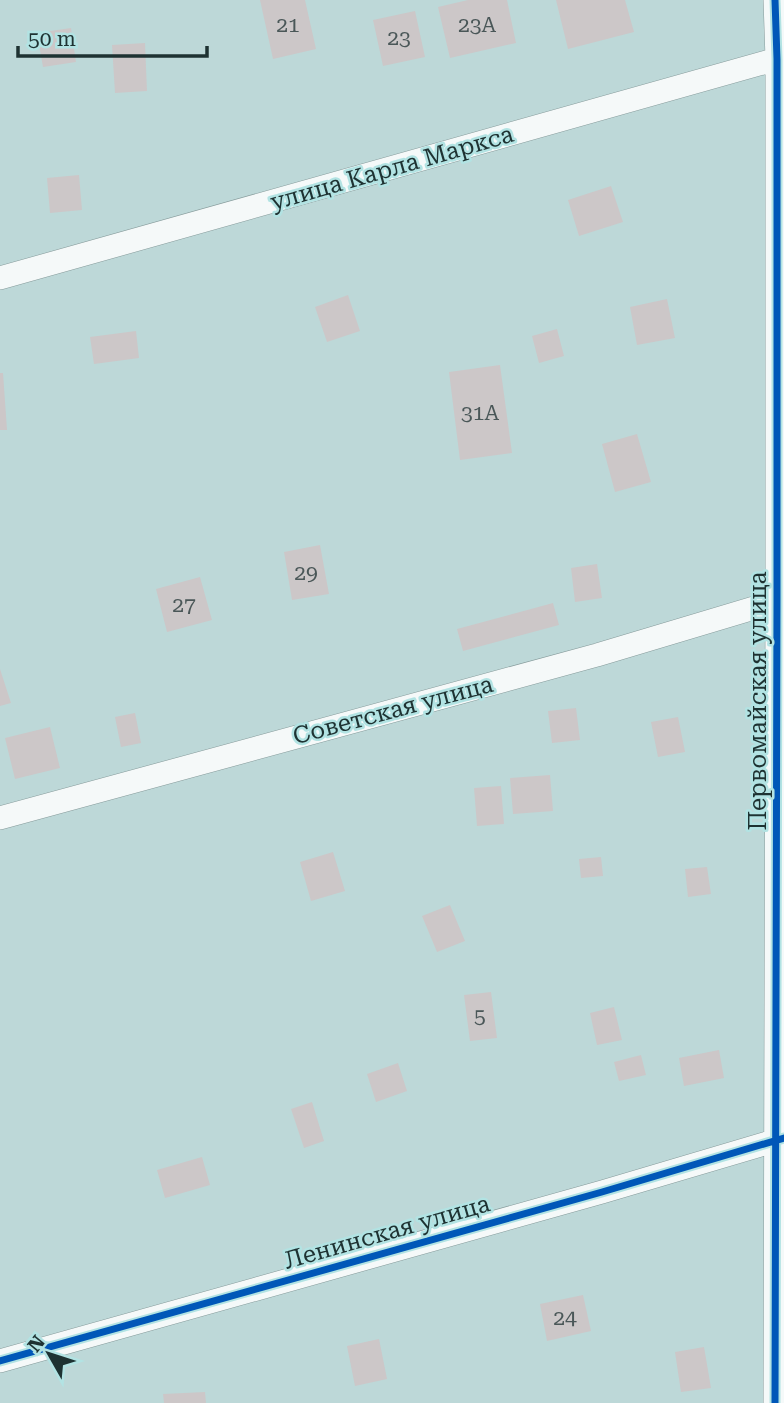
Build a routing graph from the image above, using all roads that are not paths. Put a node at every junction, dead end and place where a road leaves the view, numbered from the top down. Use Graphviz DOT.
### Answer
graph roads {
  1 [pos="775,0"];
  2 [pos="780,58"];
  3 [pos="0,278"];
  4 [pos="781,600"];
  5 [pos="0,818"];
  6 [pos="779,1140"];
  7 [pos="0,1361"];
  8 [pos="775,1403"];
  1 -- 2 [label="street, Первомайская улица"];
  2 -- 3 [label="street, улица Карла Маркса"];
  2 -- 4 [label="street, Первомайская улица"];
  4 -- 5 [label="street, Советская улица"];
  4 -- 6 [label="street, Первомайская улица"];
  6 -- 7 [label="street, Ленинская улица"];
  6 -- 8 [label="street, Первомайская улица"];
}
